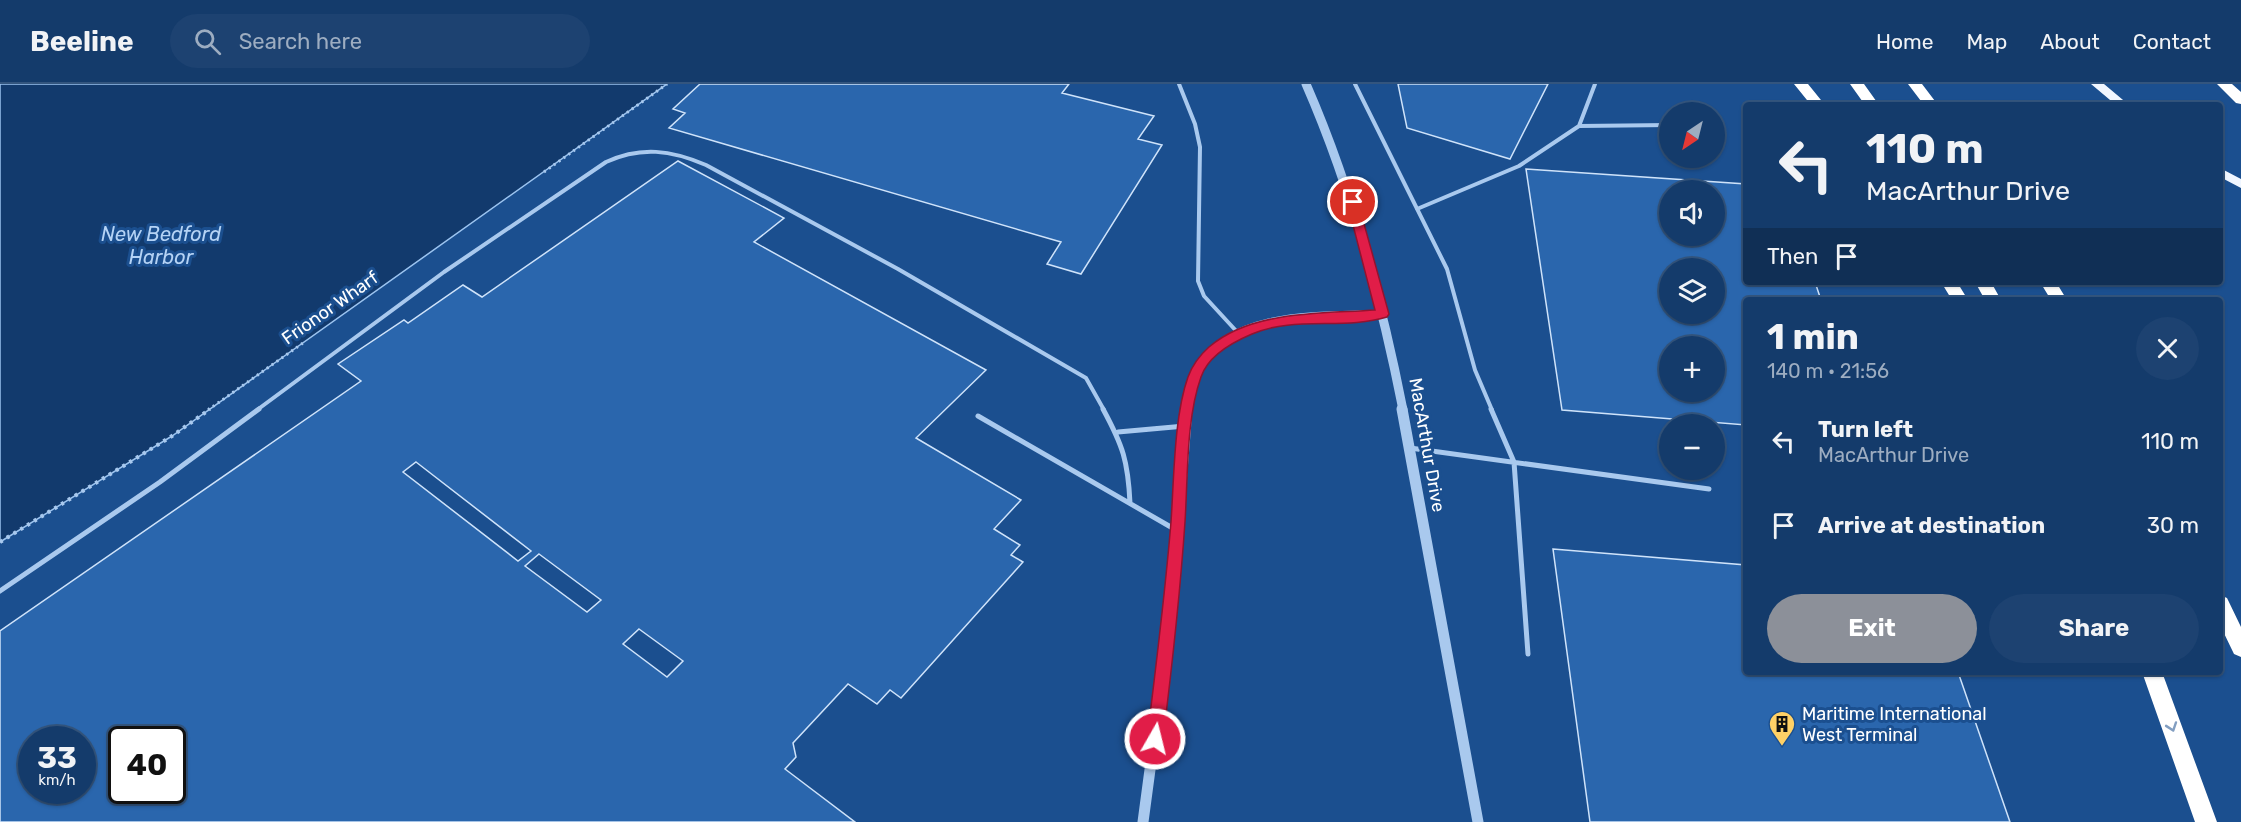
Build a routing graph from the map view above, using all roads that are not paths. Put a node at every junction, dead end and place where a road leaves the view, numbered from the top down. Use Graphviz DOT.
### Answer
graph roads {
  1 [pos="1179,84"];
  2 [pos="1306,84"];
  3 [pos="1355,84"];
  4 [pos="1594,84"];
  5 [pos="1801,84"];
  6 [pos="1857,84"];
  7 [pos="1915,84"];
  8 [pos="2097,84"];
  9 [pos="2224,84"];
  10 [pos="2241,100"];
  11 [pos="1816,102"];
  12 [pos="1870,102"];
  13 [pos="1929,102"];
  14 [pos="2119,102"];
  15 [pos="1659,125"];
  16 [pos="1579,126"];
  17 [pos="2223,174"];
  18 [pos="2241,184"];
  19 [pos="1417,208"];
  20 [pos="1383,314"];
  21 [pos="1239,334"];
  22 [pos="978,416"];
  23 [pos="1185,426"];
  24 [pos="1118,432"];
  25 [pos="1410,448"];
  26 [pos="1514,462"];
  27 [pos="1709,489"];
  28 [pos="1130,503"];
  29 [pos="1177,530"];
  30 [pos="0,591"];
  31 [pos="2223,610"];
  32 [pos="2241,648"];
  33 [pos="1528,654"];
  34 [pos="2153,675"];
  35 [pos="1143,822"];
  36 [pos="1478,822"];
  37 [pos="2206,822"];
  1 -- 21 [label="lane"];
  2 -- 20 [label="street, MacArthur Drive"];
  3 -- 19 [label="lane"];
  4 -- 16 [label="lane"];
  5 -- 11 [label="highway"];
  6 -- 12 [label="highway"];
  7 -- 13 [label="highway"];
  8 -- 14 [label="main road"];
  9 -- 10 [label="highway"];
  15 -- 16 [label="lane"];
  16 -- 19 [label="lane"];
  17 -- 18 [label="main road"];
  19 -- 26 [label="lane"];
  20 -- 21 [label="street"];
  20 -- 25 [label="street, MacArthur Drive"];
  21 -- 23 [label="street"];
  22 -- 28 [label="lane"];
  23 -- 24 [label="lane"];
  23 -- 29 [label="street"];
  24 -- 28 [label="lane"];
  24 -- 30 [label="lane"];
  25 -- 26 [label="lane"];
  25 -- 36 [label="street, MacArthur Drive"];
  26 -- 27 [label="lane"];
  26 -- 33 [label="lane"];
  28 -- 29 [label="lane"];
  29 -- 35 [label="street"];
  31 -- 32 [label="highway"];
  34 -- 37 [label="highway, one-way"];
}
